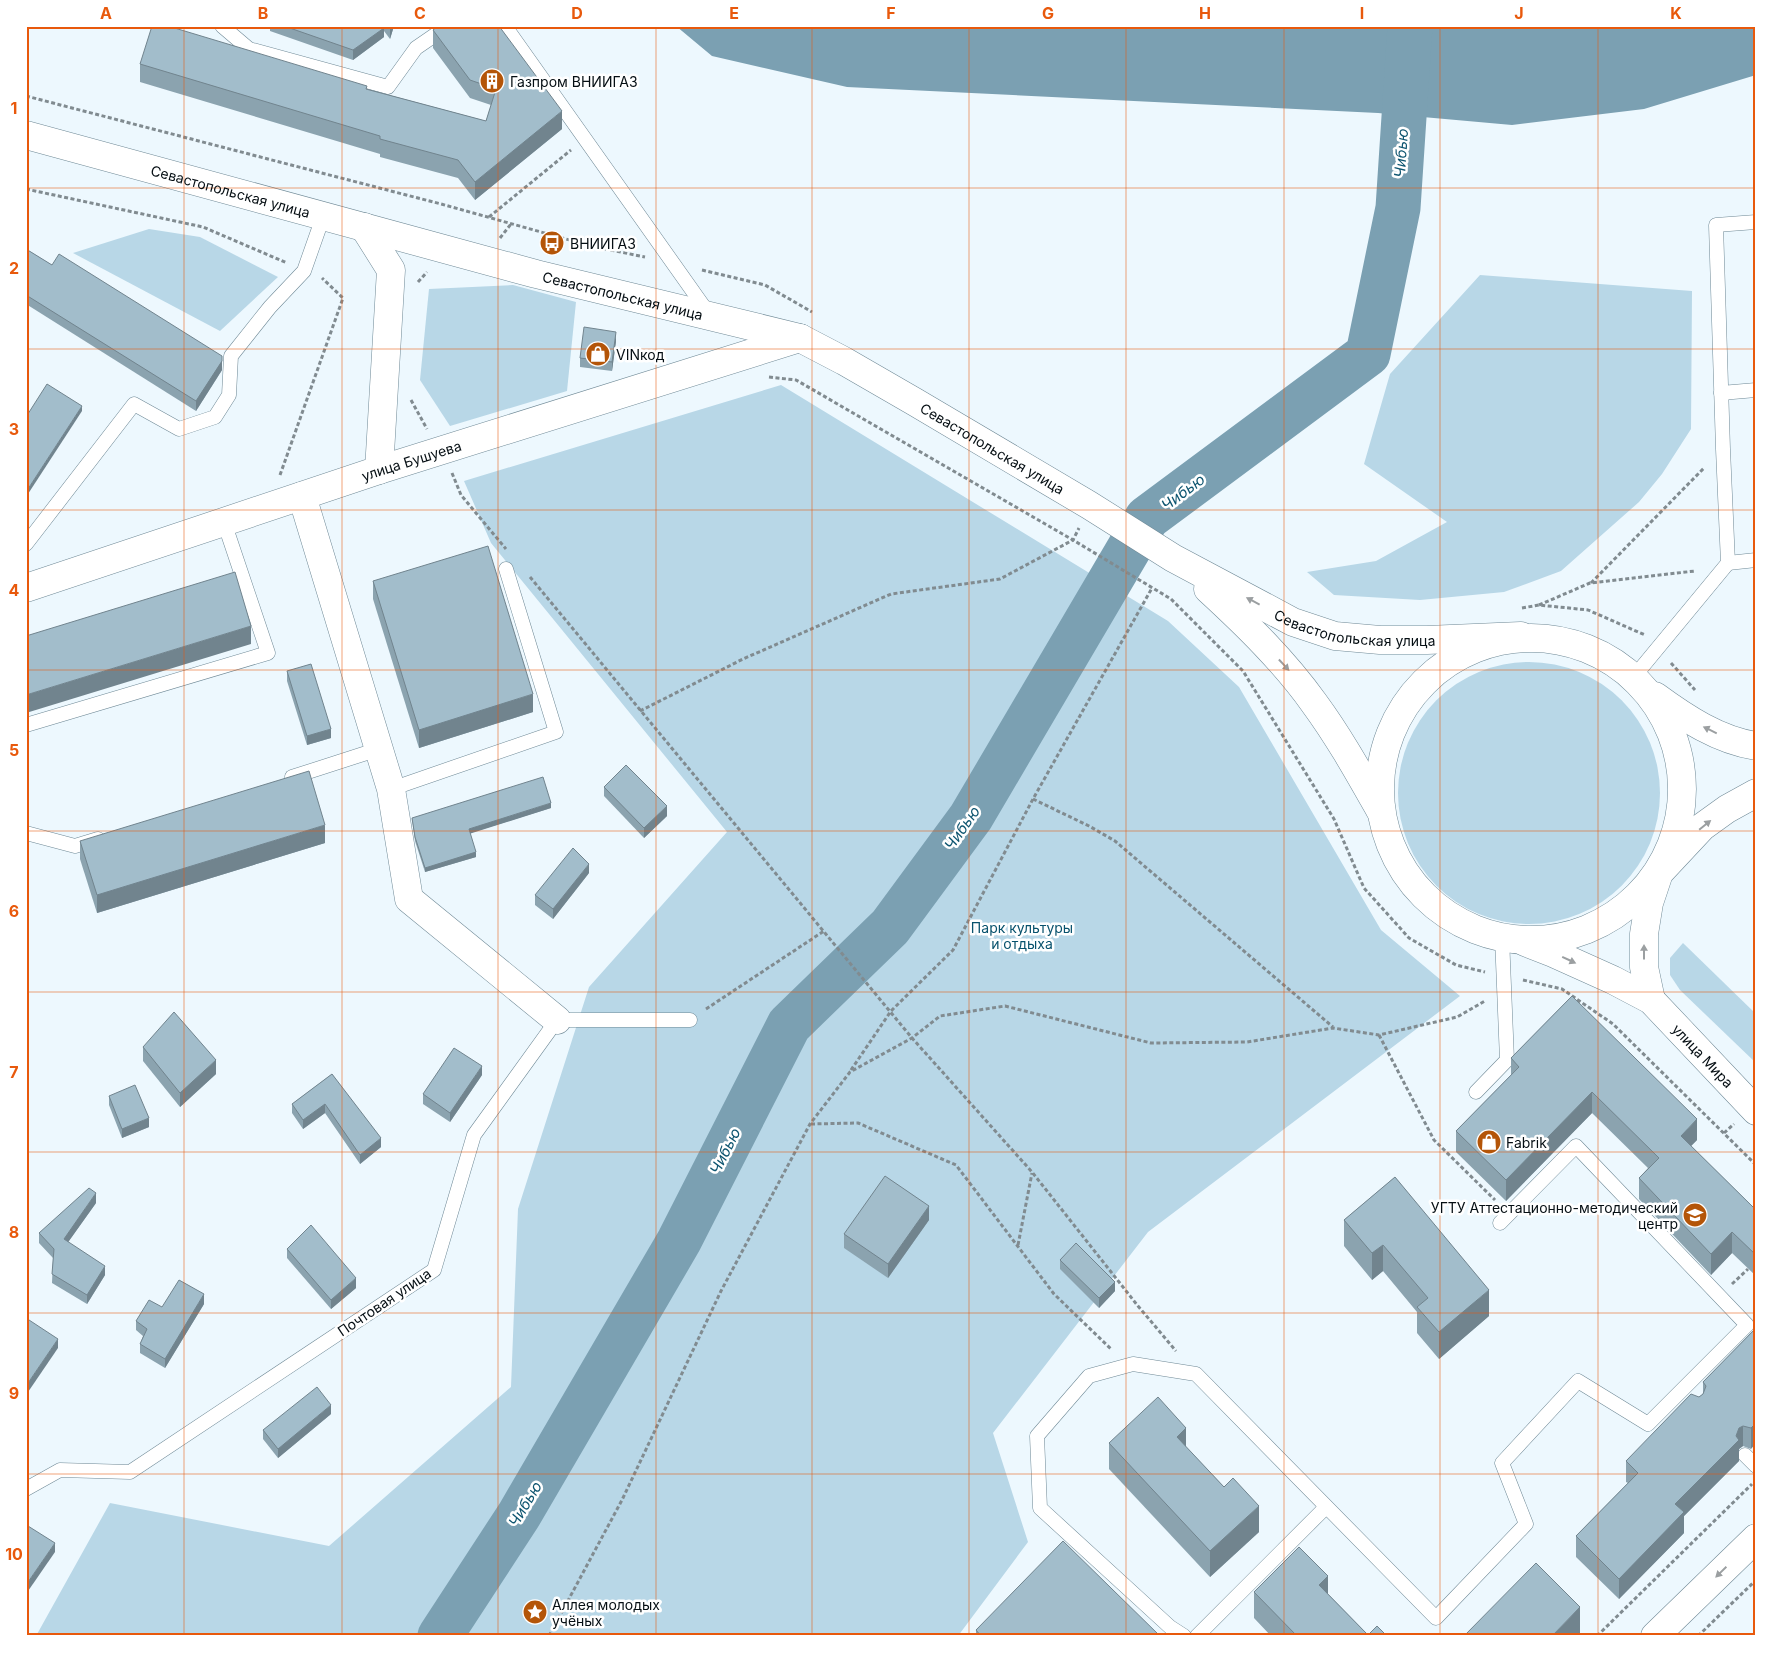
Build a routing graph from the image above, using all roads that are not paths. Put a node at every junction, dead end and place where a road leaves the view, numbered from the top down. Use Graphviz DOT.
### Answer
graph roads {
  1 [pos="222,26"];
  2 [pos="448,26"];
  3 [pos="505,26"];
  4 [pos="26,135"];
  5 [pos="323,217"];
  6 [pos="1756,222"];
  7 [pos="364,227"];
  8 [pos="711,317"];
  9 [pos="800,338"];
  10 [pos="1756,390"];
  11 [pos="1721,393"];
  12 [pos="379,470"];
  13 [pos="302,496"];
  14 [pos="224,522"];
  15 [pos="26,544"];
  16 [pos="1173,558"];
  17 [pos="1756,560"];
  18 [pos="1724,567"];
  19 [pos="506,570"];
  20 [pos="26,588"];
  21 [pos="1521,636"];
  22 [pos="1641,685"];
  23 [pos="26,724"];
  24 [pos="1756,746"];
  25 [pos="379,749"];
  26 [pos="284,779"];
  27 [pos="391,789"];
  28 [pos="1756,793"];
  29 [pos="1380,810"];
  30 [pos="26,833"];
  31 [pos="113,834"];
  32 [pos="1659,872"];
  33 [pos="1513,939"];
  34 [pos="1651,1000"];
  35 [pos="557,1020"];
  36 [pos="690,1020"];
  37 [pos="1476,1092"];
  38 [pos="1756,1111"];
  39 [pos="1504,1218"];
  40 [pos="1680,1392"];
  41 [pos="1691,1403"];
  42 [pos="1745,1455"];
  43 [pos="1756,1466"];
  44 [pos="26,1490"];
  45 [pos="1326,1507"];
  46 [pos="1756,1538"];
  47 [pos="1184,1636"];
  48 [pos="1197,1636"];
  49 [pos="1655,1636"];
  1 -- 2 [label="lane"];
  3 -- 8 [label="lane"];
  4 -- 5 [label="main road, Севастопольская улица"];
  5 -- 7 [label="main road, Севастопольская улица"];
  5 -- 15 [label="lane"];
  6 -- 11 [label="lane"];
  7 -- 8 [label="main road, Севастопольская улица"];
  7 -- 12 [label="main road"];
  8 -- 9 [label="main road, Севастопольская улица"];
  9 -- 12 [label="main road, улица Бушуева"];
  9 -- 16 [label="main road, Севастопольская улица"];
  10 -- 11 [label="lane"];
  11 -- 18 [label="lane"];
  12 -- 13 [label="main road, улица Бушуева"];
  13 -- 14 [label="main road, улица Бушуева"];
  13 -- 25 [label="main road"];
  14 -- 20 [label="main road, улица Бушуева"];
  14 -- 23 [label="lane"];
  21 -- 16 [label="main road, Севастопольская улица, one-way"];
  16 -- 29 [label="main road, Севастопольская улица, one-way"];
  17 -- 18 [label="lane"];
  18 -- 22 [label="lane"];
  19 -- 27 [label="lane"];
  21 -- 22 [label="main road"];
  21 -- 29 [label="main road"];
  24 -- 22 [label="main road, one-way"];
  22 -- 32 [label="main road"];
  25 -- 26 [label="lane"];
  25 -- 27 [label="main road"];
  27 -- 35 [label="main road"];
  32 -- 28 [label="main road, one-way"];
  29 -- 33 [label="main road"];
  30 -- 31 [label="lane"];
  32 -- 33 [label="main road"];
  34 -- 32 [label="main road, one-way"];
  33 -- 34 [label="main road, улица Мира, one-way"];
  33 -- 37 [label="lane"];
  34 -- 38 [label="main road, улица Мира"];
  35 -- 36 [label="lane"];
  35 -- 44 [label="lane, Почтовая улица"];
  39 -- 40 [label="lane"];
  40 -- 41 [label="lane"];
  40 -- 45 [label="lane"];
  42 -- 43 [label="lane"];
  45 -- 47 [label="lane"];
  45 -- 48 [label="lane"];
  46 -- 49 [label="main road, one-way"];
}
